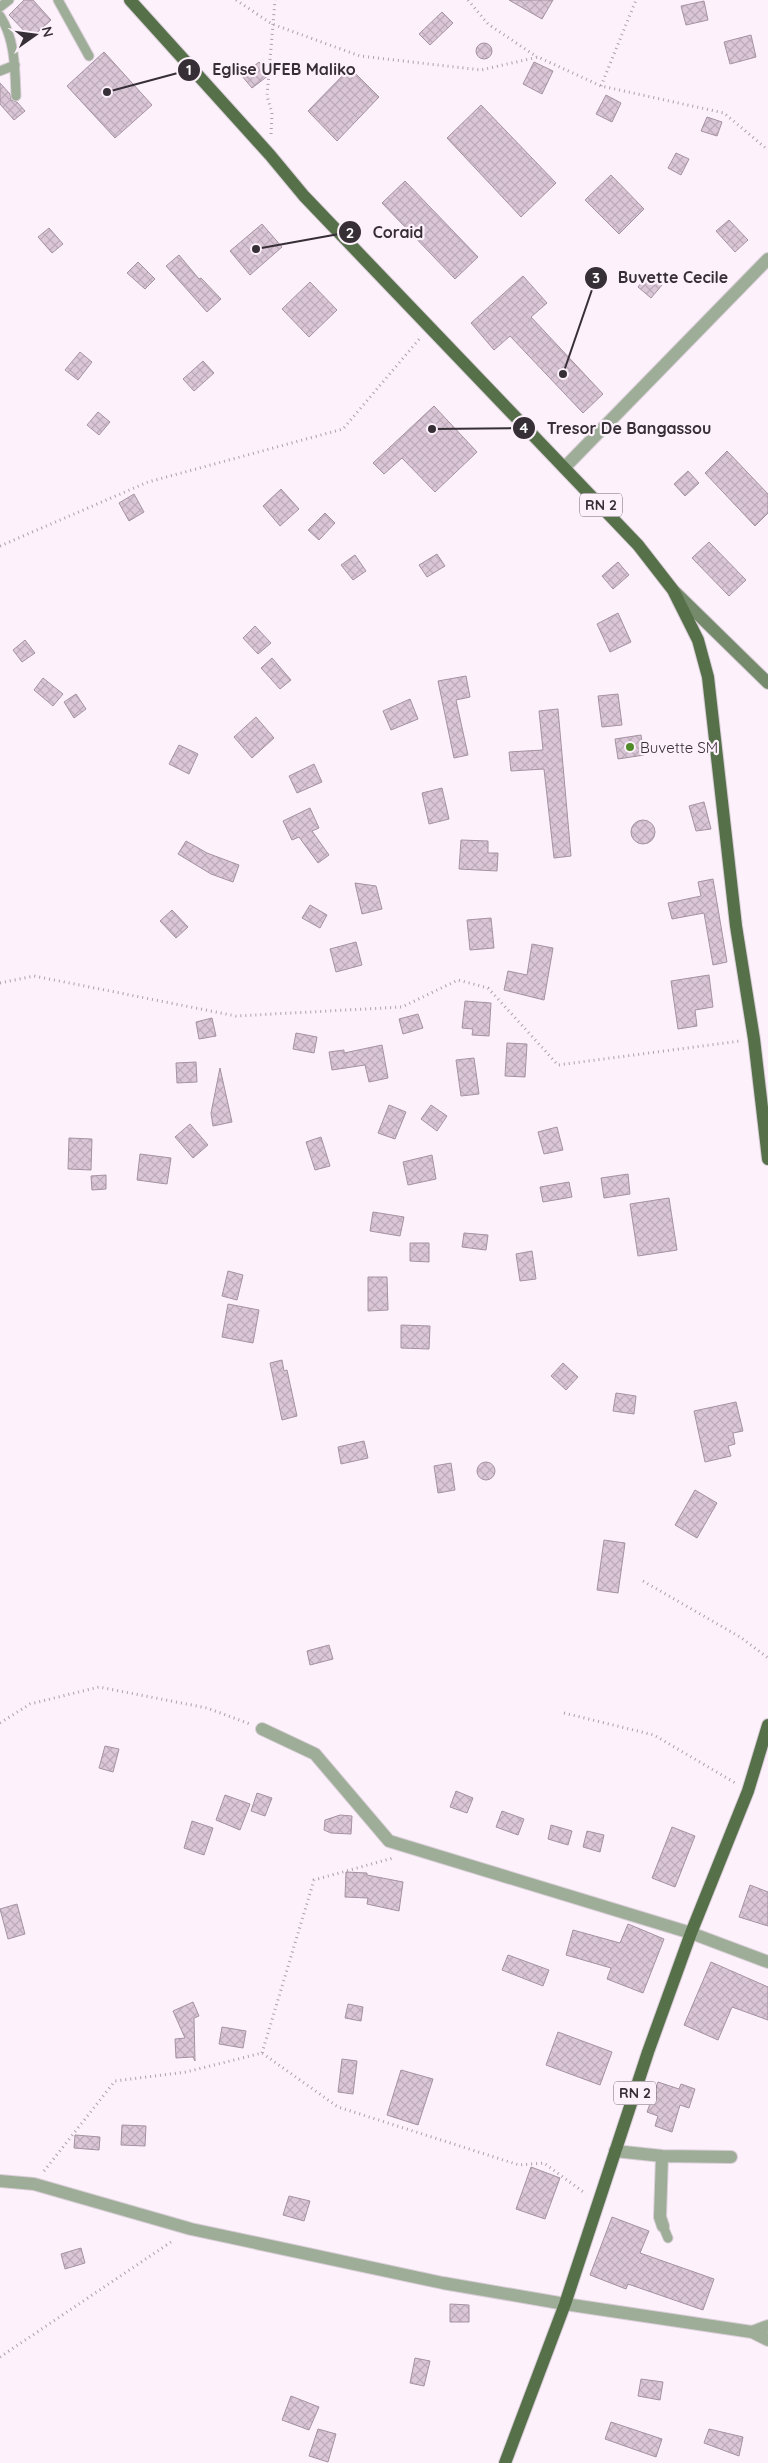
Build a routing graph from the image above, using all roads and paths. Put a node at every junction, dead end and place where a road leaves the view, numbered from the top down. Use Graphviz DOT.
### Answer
graph roads {
  1 [pos="9,0"];
  2 [pos="58,0"];
  3 [pos="130,0"];
  4 [pos="236,0"];
  5 [pos="275,0"];
  6 [pos="468,0"];
  7 [pos="636,0"];
  8 [pos="0,7"];
  9 [pos="0,16"];
  10 [pos="272,24"];
  11 [pos="89,56"];
  12 [pos="538,57"];
  13 [pos="15,65"];
  14 [pos="0,71"];
  15 [pos="601,86"];
  16 [pos="16,96"];
  17 [pos="768,150"];
  18 [pos="270,155"];
  19 [pos="768,259"];
  20 [pos="429,327"];
  21 [pos="565,467"];
  22 [pos="0,546"];
  23 [pos="673,590"];
  24 [pos="768,683"];
  25 [pos="0,984"];
  26 [pos="754,1039"];
  27 [pos="768,1159"];
  28 [pos="643,1581"];
  29 [pos="768,1658"];
  30 [pos="564,1713"];
  31 [pos="0,1723"];
  32 [pos="768,1725"];
  33 [pos="262,1729"];
  34 [pos="748,1791"];
  35 [pos="420,1851"];
  36 [pos="691,1933"];
  37 [pos="768,1962"];
  38 [pos="262,2053"];
  39 [pos="615,2151"];
  40 [pos="662,2156"];
  41 [pos="731,2157"];
  42 [pos="0,2181"];
  43 [pos="34,2184"];
  44 [pos="598,2203"];
  45 [pos="663,2226"];
  46 [pos="191,2229"];
  47 [pos="668,2238"];
  48 [pos="565,2304"];
  49 [pos="768,2326"];
  50 [pos="752,2332"];
  51 [pos="768,2340"];
  52 [pos="0,2357"];
  53 [pos="505,2463"];
  1 -- 8 [label="lane"];
  2 -- 11 [label="lane"];
  3 -- 18 [label="main road, RN 2"];
  4 -- 10 [label="path"];
  5 -- 10 [label="path"];
  6 -- 12 [label="path"];
  7 -- 15 [label="path"];
  9 -- 13 [label="lane"];
  10 -- 12 [label="path"];
  10 -- 18 [label="path"];
  12 -- 15 [label="path"];
  13 -- 14 [label="lane"];
  13 -- 16 [label="lane"];
  15 -- 17 [label="path"];
  18 -- 20 [label="main road, RN 2"];
  19 -- 21 [label="street"];
  20 -- 21 [label="main road, RN 2"];
  20 -- 22 [label="path"];
  21 -- 23 [label="main road, RN 2"];
  23 -- 24 [label="street"];
  23 -- 26 [label="main road, RN 2"];
  25 -- 26 [label="path"];
  26 -- 27 [label="main road, RN 2"];
  28 -- 29 [label="path"];
  30 -- 34 [label="path"];
  31 -- 33 [label="path"];
  32 -- 34 [label="main road, RN 2"];
  33 -- 35 [label="street"];
  34 -- 36 [label="main road, RN 2"];
  35 -- 36 [label="street"];
  35 -- 38 [label="path"];
  36 -- 37 [label="street"];
  36 -- 39 [label="main road, RN 2"];
  38 -- 43 [label="path"];
  38 -- 44 [label="path"];
  39 -- 40 [label="street"];
  39 -- 44 [label="main road, RN 2"];
  40 -- 41 [label="street"];
  40 -- 45 [label="street"];
  42 -- 43 [label="street"];
  43 -- 46 [label="street"];
  44 -- 48 [label="main road, RN 2"];
  45 -- 47 [label="lane"];
  46 -- 48 [label="street"];
  46 -- 52 [label="path"];
  48 -- 50 [label="street"];
  48 -- 53 [label="main road, RN 2"];
  49 -- 50 [label="street"];
  50 -- 51 [label="street"];
}
